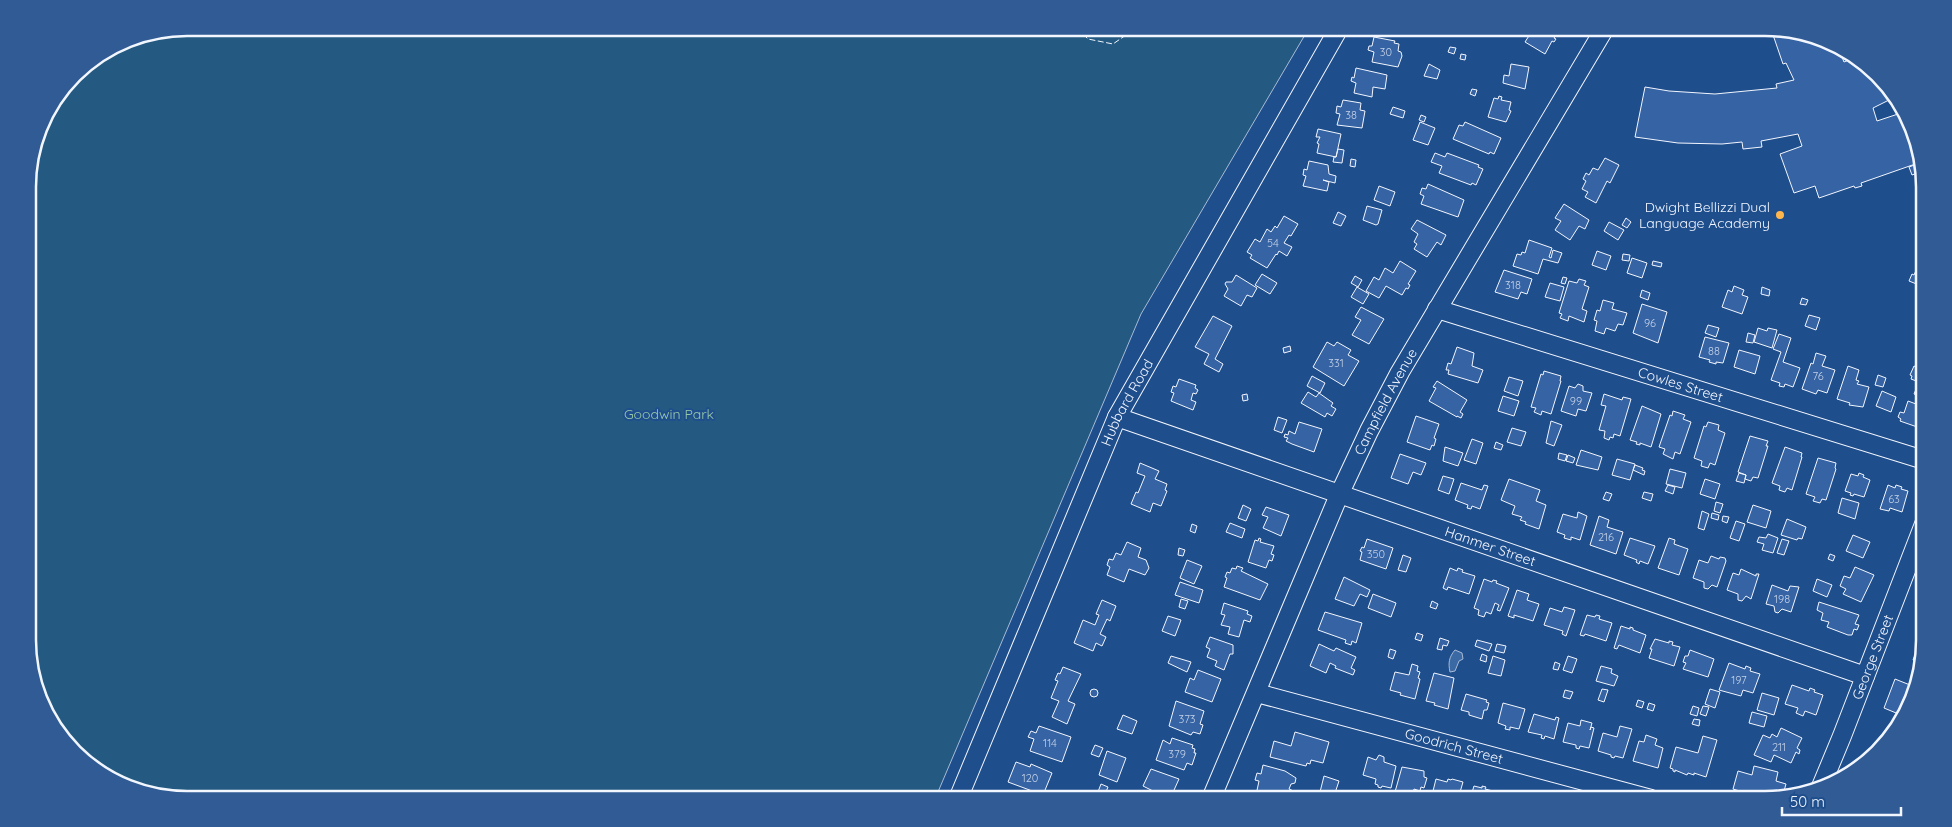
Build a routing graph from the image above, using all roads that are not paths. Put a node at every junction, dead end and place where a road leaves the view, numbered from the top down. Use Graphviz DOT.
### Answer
graph roads {
  1 [pos="1334,36"];
  2 [pos="1600,36"];
  3 [pos="1437,309"];
  4 [pos="1117,417"];
  5 [pos="1916,458"];
  6 [pos="1339,494"];
  7 [pos="1916,544"];
  8 [pos="1864,676"];
  9 [pos="1257,693"];
  10 [pos="1824,778"];
  11 [pos="1215,790"];
  12 [pos="1618,790"];
  13 [pos="962,791"];
  1 -- 4 [label="street, Hubbard Road"];
  2 -- 3 [label="street, Campfield Avenue"];
  3 -- 5 [label="street, Cowles Street"];
  3 -- 6 [label="street, Campfield Avenue"];
  4 -- 6 [label="street, Hanmer Street"];
  4 -- 13 [label="street, Hubbard Road"];
  6 -- 8 [label="street, Hanmer Street"];
  6 -- 9 [label="street, Campfield Avenue"];
  7 -- 8 [label="street, George Street"];
  8 -- 10 [label="street, George Street"];
  9 -- 11 [label="street, Campfield Avenue"];
  9 -- 12 [label="street, Goodrich Street"];
}
